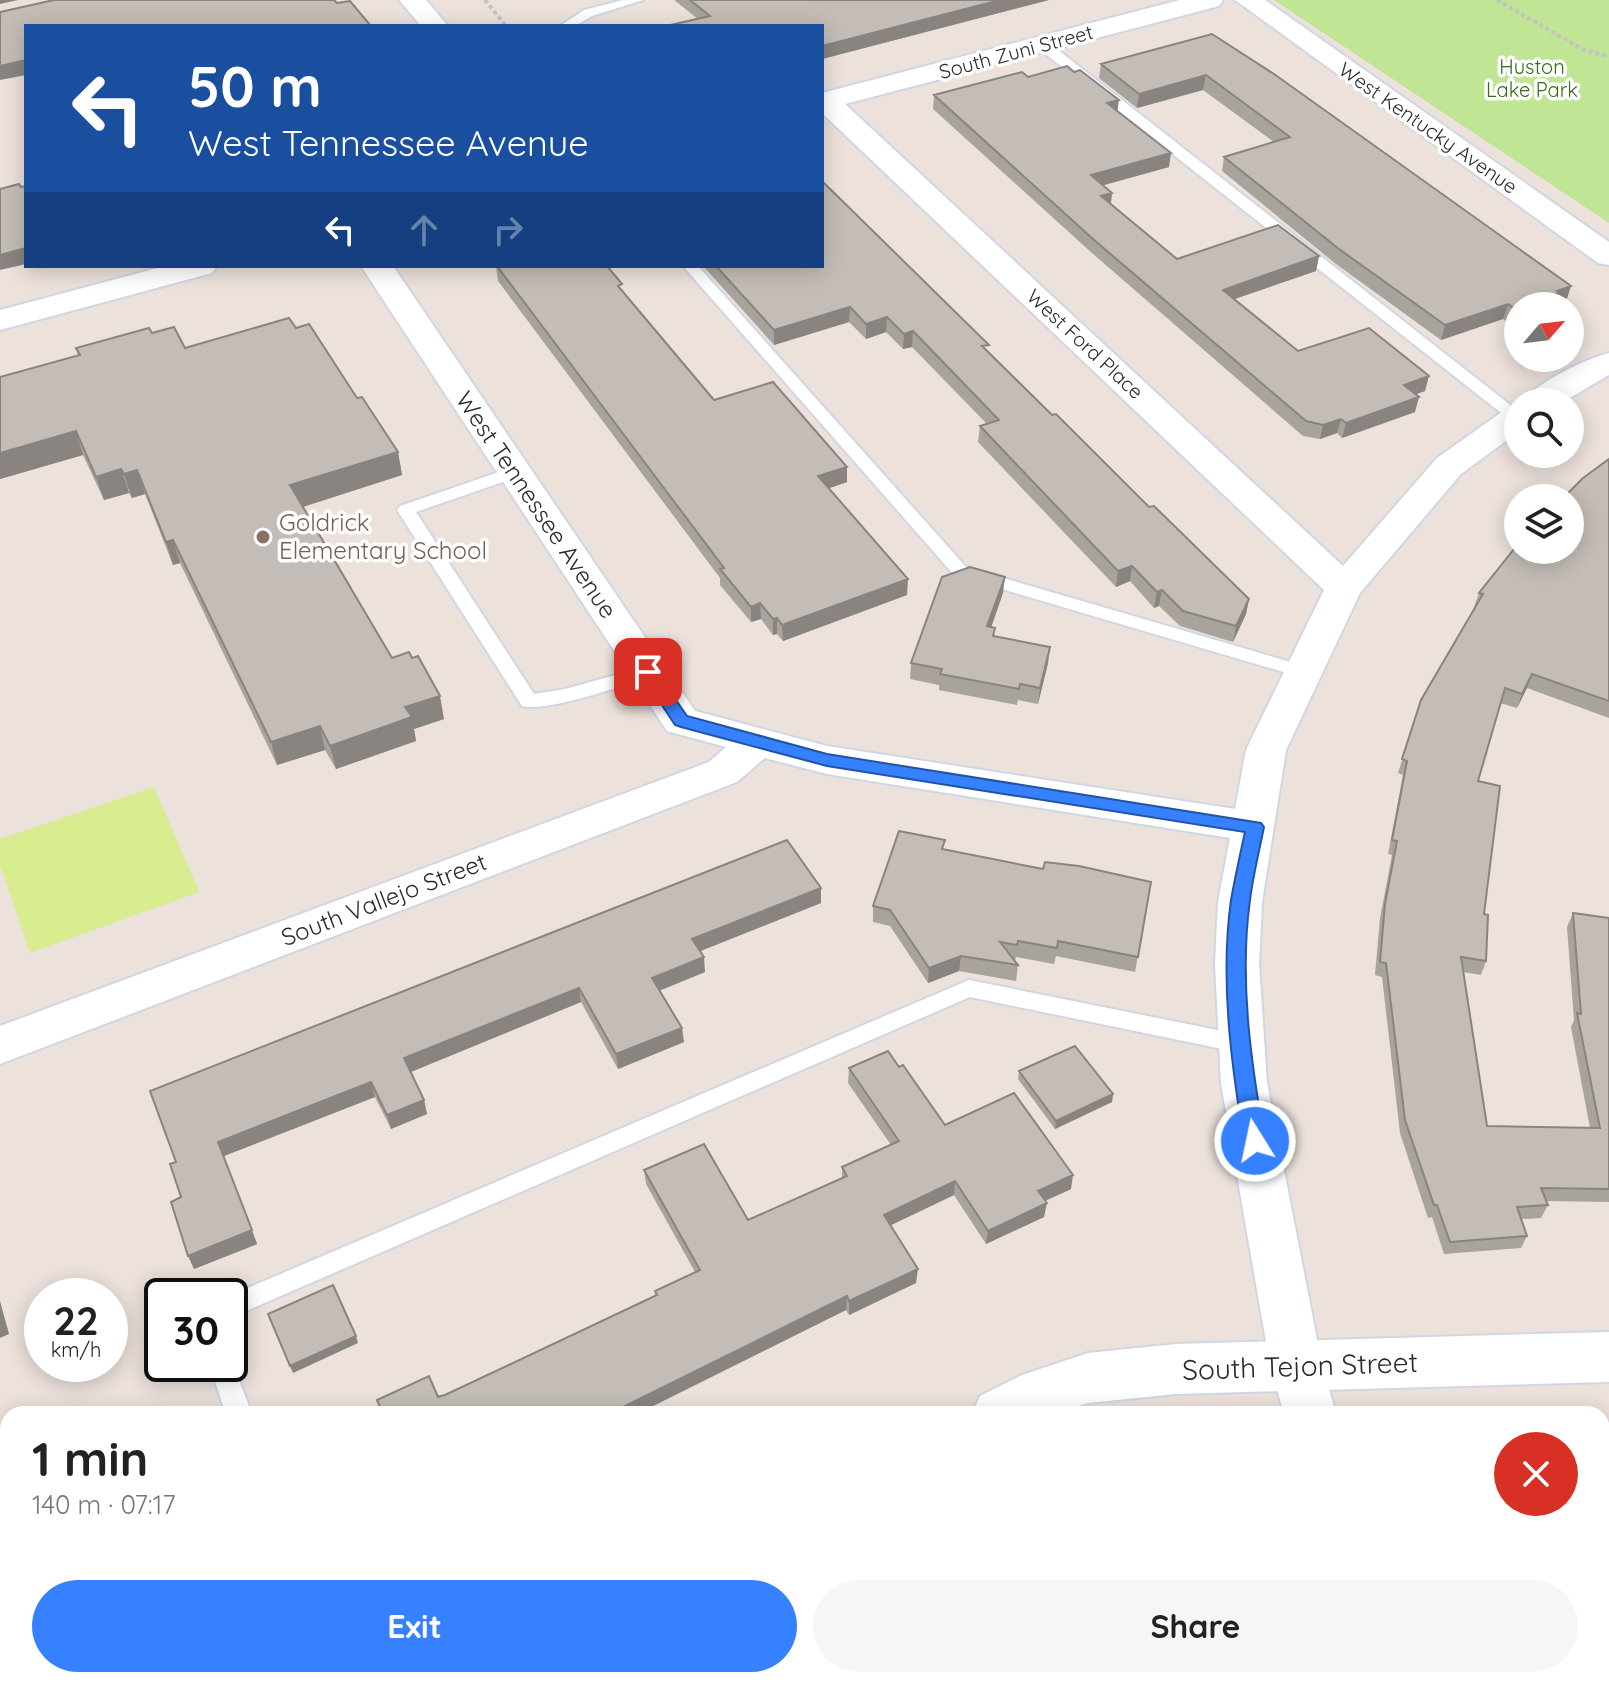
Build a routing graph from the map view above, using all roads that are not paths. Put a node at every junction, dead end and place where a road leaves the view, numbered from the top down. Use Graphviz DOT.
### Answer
graph roads {
  1 [pos="412,0"];
  2 [pos="637,0"];
  3 [pos="1210,0"];
  4 [pos="1248,0"];
  5 [pos="433,24"];
  6 [pos="569,24"];
  7 [pos="1043,45"];
  8 [pos="824,101"];
  9 [pos="1609,256"];
  10 [pos="194,268"];
  11 [pos="378,268"];
  12 [pos="692,268"];
  13 [pos="0,320"];
  14 [pos="1609,363"];
  15 [pos="1563,388"];
  16 [pos="1504,396"];
  17 [pos="1504,427"];
  18 [pos="514,472"];
  19 [pos="1344,588"];
  20 [pos="648,672"];
  21 [pos="1304,672"];
  22 [pos="760,740"];
  23 [pos="1255,827"];
  24 [pos="1242,1044"];
  25 [pos="0,1045"];
  26 [pos="248,1299"];
  27 [pos="1609,1357"];
  28 [pos="227,1382"];
  29 [pos="1303,1390"];
  30 [pos="236,1406"];
  31 [pos="1016,1406"];
  1 -- 5 [label="street"];
  2 -- 6 [label="lane"];
  3 -- 7 [label="street, South Zuni Street"];
  4 -- 9 [label="street, West Kentucky Avenue"];
  7 -- 8 [label="street, South Zuni Street"];
  7 -- 16 [label="lane"];
  8 -- 19 [label="street, West Ford Place"];
  10 -- 13 [label="street"];
  11 -- 18 [label="street, West Tennessee Avenue"];
  12 -- 21 [label="lane"];
  14 -- 15 [label="street"];
  17 -- 19 [label="street"];
  18 -- 20 [label="street, West Tennessee Avenue"];
  18 -- 20 [label="lane"];
  19 -- 21 [label="street"];
  20 -- 22 [label="street, West Tennessee Avenue"];
  21 -- 23 [label="street"];
  22 -- 23 [label="street, West Tennessee Avenue"];
  22 -- 25 [label="street, South Vallejo Street"];
  23 -- 24 [label="street"];
  24 -- 26 [label="lane"];
  24 -- 29 [label="street"];
  27 -- 29 [label="street, South Tejon Street"];
  28 -- 30 [label="lane"];
  29 -- 31 [label="street, South Tejon Street"];
}
